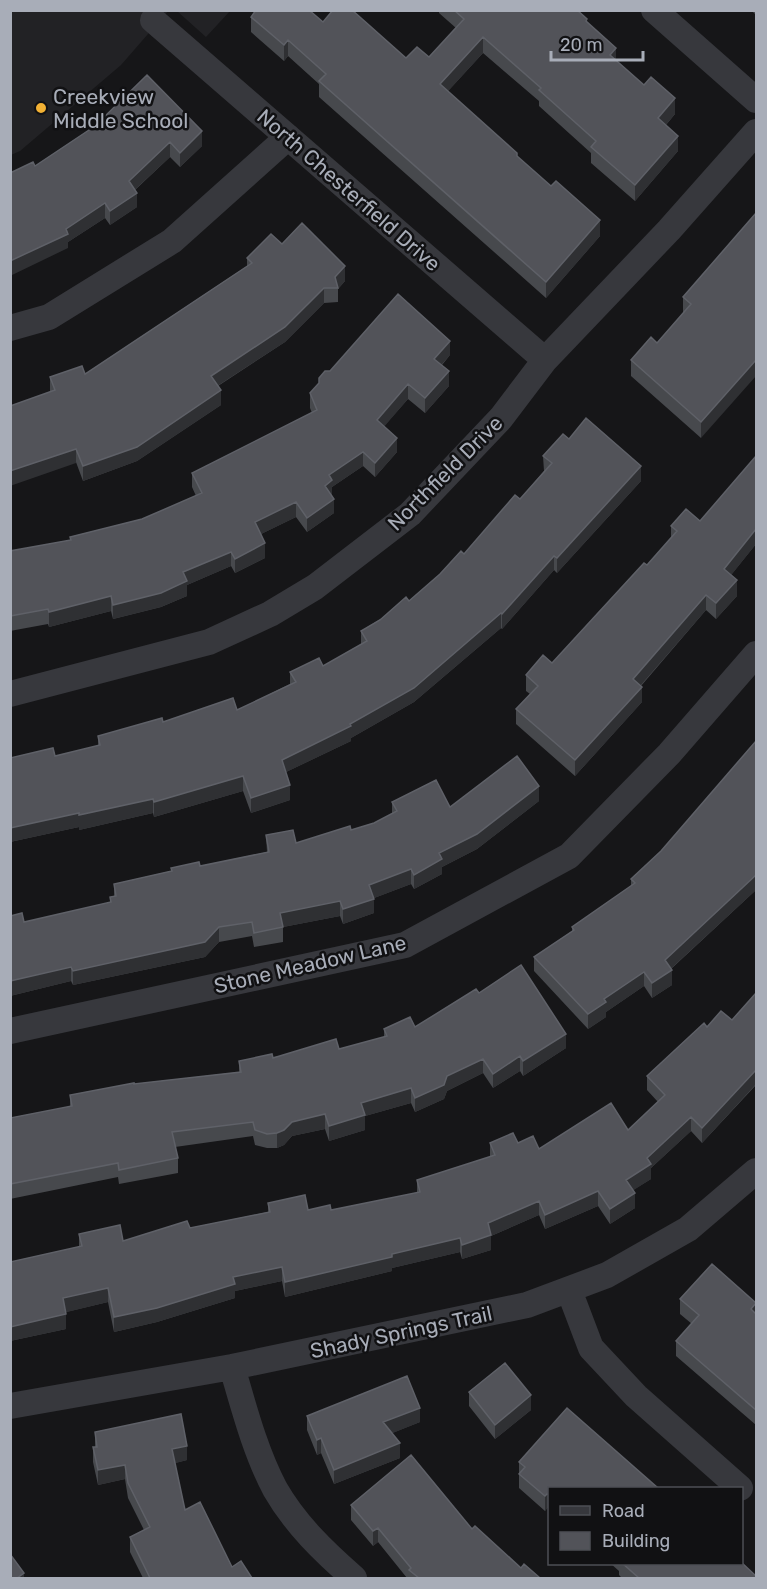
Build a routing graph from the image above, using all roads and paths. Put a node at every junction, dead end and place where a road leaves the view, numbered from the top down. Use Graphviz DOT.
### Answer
graph roads {
  1 [pos="654,10"];
  2 [pos="153,20"];
  3 [pos="756,100"];
  4 [pos="756,132"];
  5 [pos="288,137"];
  6 [pos="10,328"];
  7 [pos="545,360"];
  8 [pos="756,654"];
  9 [pos="10,694"];
  10 [pos="10,1031"];
  11 [pos="756,1171"];
  12 [pos="568,1290"];
  13 [pos="232,1367"];
  14 [pos="10,1406"];
  15 [pos="739,1487"];
  16 [pos="743,1491"];
  17 [pos="756,1504"];
  18 [pos="354,1578"];
  1 -- 3 [label="street"];
  2 -- 5 [label="street, North Chesterfield Drive"];
  4 -- 7 [label="street, Northfield Drive"];
  5 -- 6 [label="street"];
  5 -- 7 [label="street, North Chesterfield Drive"];
  7 -- 9 [label="street, Northfield Drive"];
  8 -- 10 [label="street, Stone Meadow Lane"];
  11 -- 12 [label="street, Shady Springs Trail"];
  12 -- 13 [label="street, Shady Springs Trail"];
  12 -- 15 [label="street"];
  13 -- 14 [label="street, Shady Springs Trail"];
  13 -- 18 [label="street"];
  16 -- 17 [label="street"];
}
